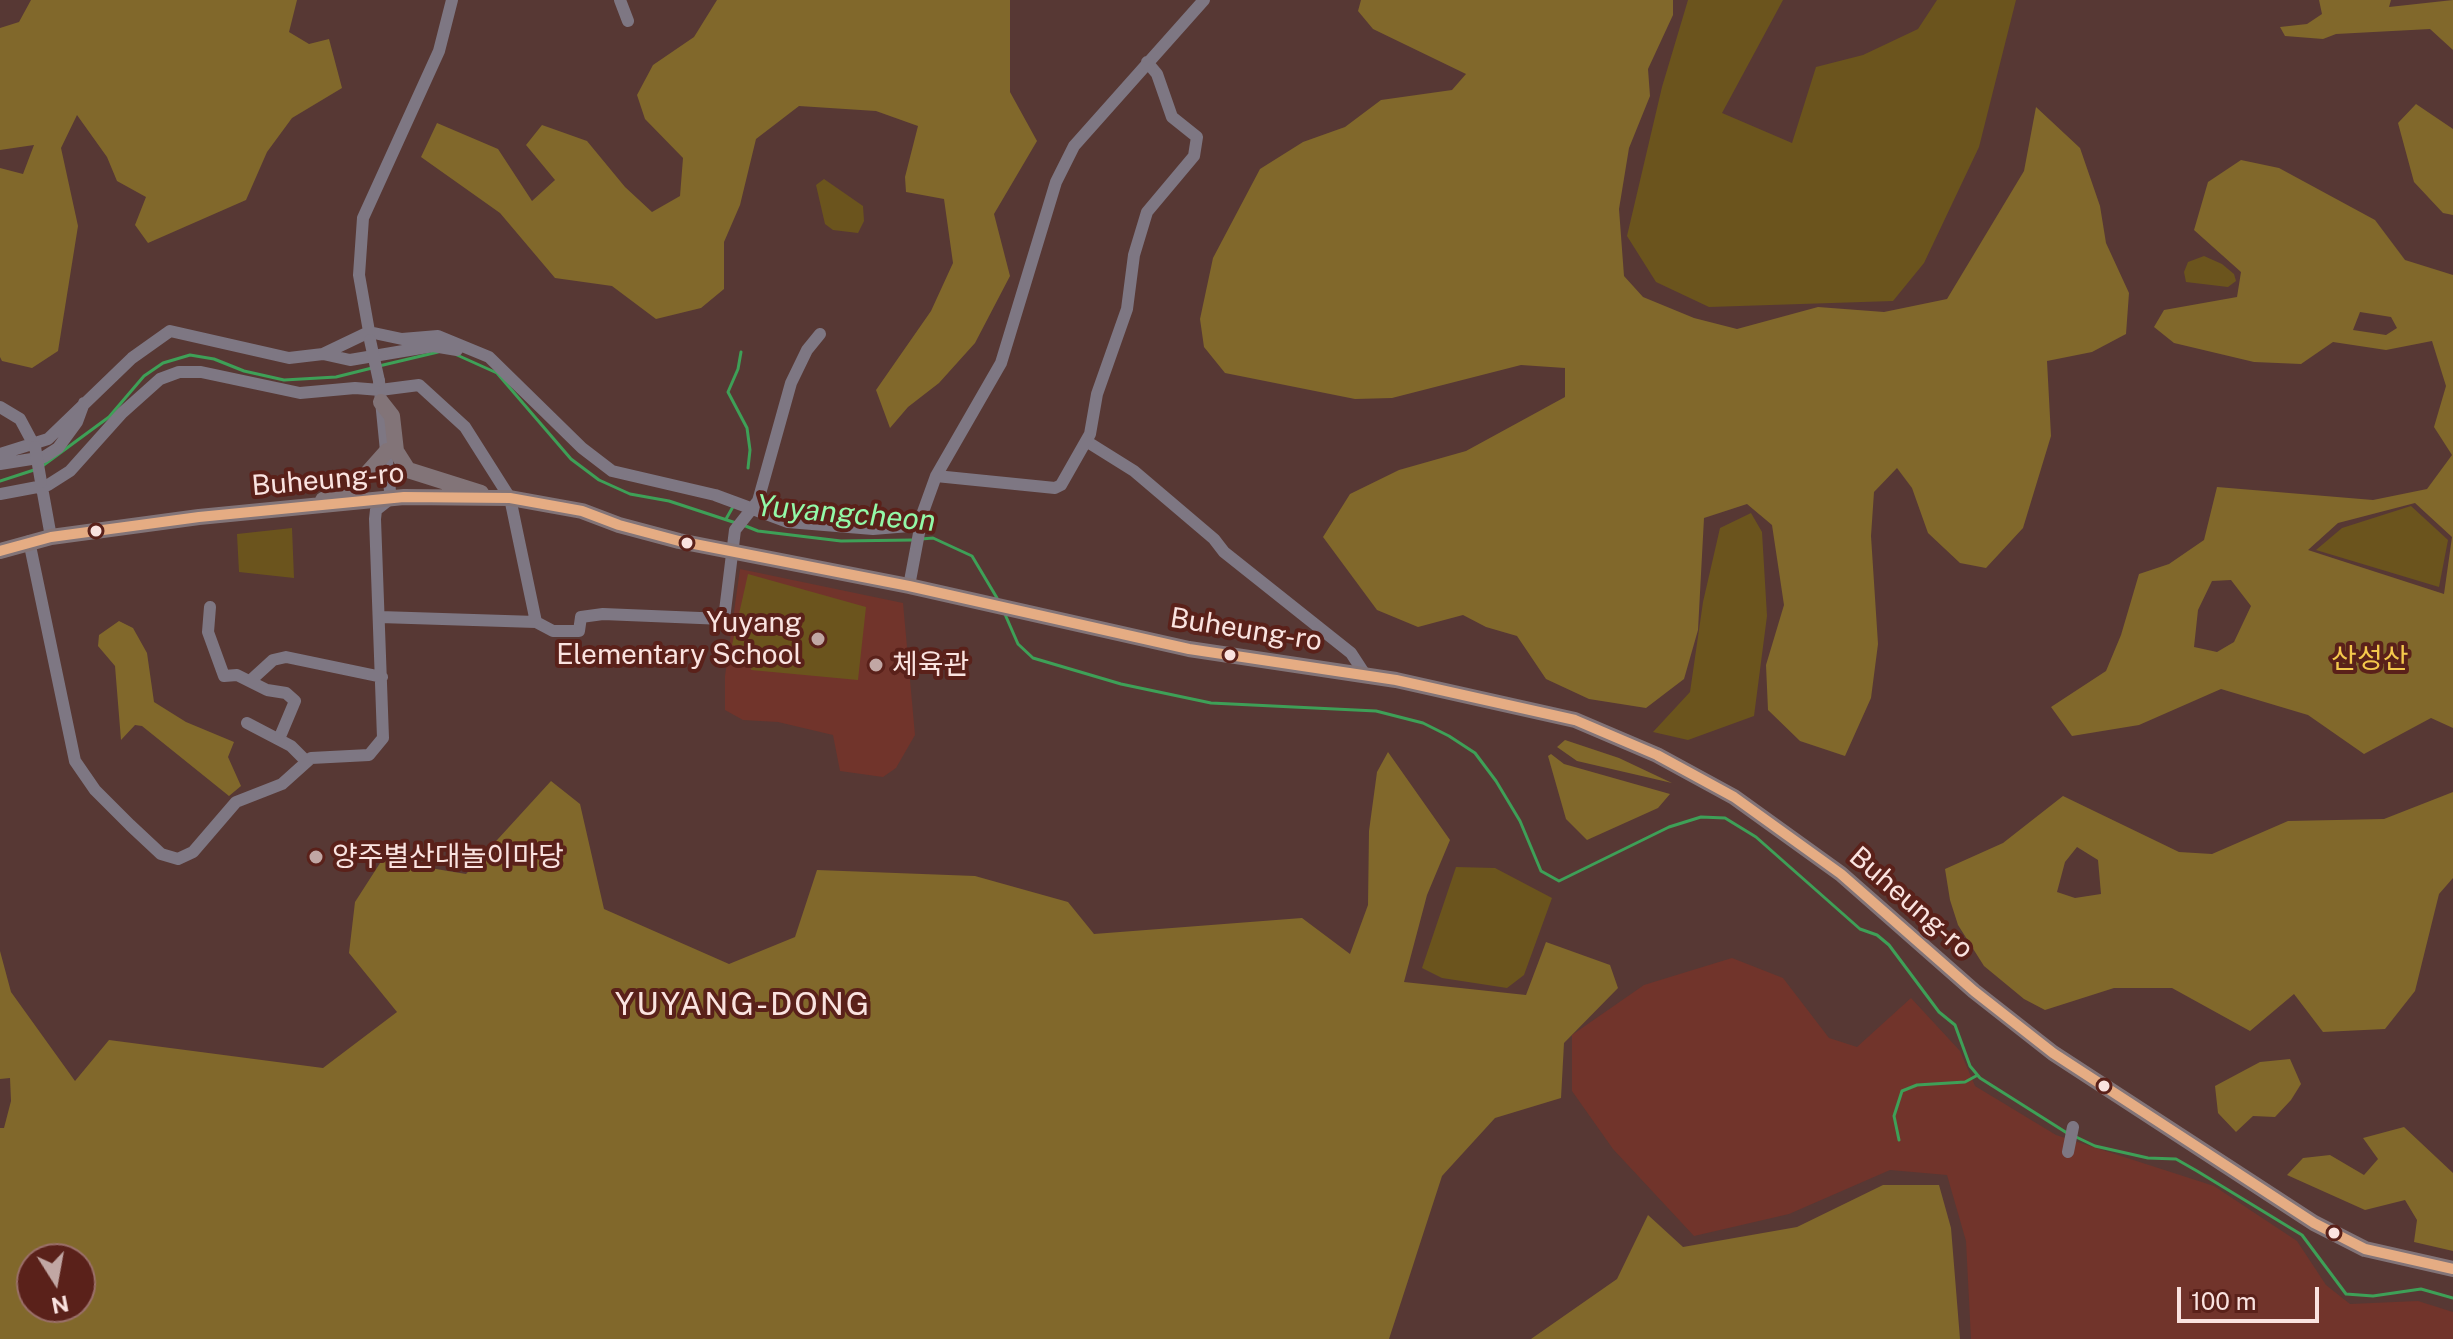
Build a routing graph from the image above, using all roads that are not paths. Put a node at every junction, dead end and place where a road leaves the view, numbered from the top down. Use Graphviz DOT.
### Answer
graph roads {
  1 [pos="452,0"];
  2 [pos="620,0"];
  3 [pos="1204,0"];
  4 [pos="628,21"];
  5 [pos="1147,62"];
  6 [pos="820,334"];
  7 [pos="370,336"];
  8 [pos="323,354"];
  9 [pos="492,359"];
  10 [pos="380,391"];
  11 [pos="85,400"];
  12 [pos="0,407"];
  13 [pos="1086,441"];
  14 [pos="34,445"];
  15 [pos="387,451"];
  16 [pos="0,454"];
  17 [pos="0,464"];
  18 [pos="936,476"];
  19 [pos="41,483"];
  20 [pos="0,494"];
  21 [pos="502,498"];
  22 [pos="390,499"];
  23 [pos="297,509"];
  24 [pos="750,511"];
  25 [pos="920,528"];
  26 [pos="51,537"];
  27 [pos="29,541"];
  28 [pos="0,551"];
  29 [pos="733,553"];
  30 [pos="909,586"];
  31 [pos="210,607"];
  32 [pos="380,617"];
  33 [pos="536,622"];
  34 [pos="1366,676"];
  35 [pos="382,677"];
  36 [pos="250,681"];
  37 [pos="247,723"];
  38 [pos="279,739"];
  39 [pos="306,761"];
  40 [pos="2073,1127"];
  41 [pos="2068,1152"];
  42 [pos="2453,1269"];
  1 -- 7 [label="street"];
  2 -- 4 [label="street"];
  3 -- 5 [label="street"];
  5 -- 13 [label="street"];
  5 -- 18 [label="street"];
  6 -- 24 [label="street"];
  7 -- 8 [label="street"];
  7 -- 9 [label="street"];
  7 -- 10 [label="street, bridge"];
  8 -- 9 [label="street"];
  8 -- 11 [label="street"];
  9 -- 24 [label="street"];
  10 -- 15 [label="street"];
  10 -- 19 [label="street"];
  10 -- 21 [label="street"];
  10 -- 21 [label="main road"];
  11 -- 14 [label="street"];
  11 -- 17 [label="street"];
  12 -- 14 [label="street"];
  13 -- 18 [label="street"];
  13 -- 34 [label="street"];
  14 -- 16 [label="street"];
  14 -- 19 [label="street, bridge"];
  15 -- 22 [label="street"];
  15 -- 23 [label="main road"];
  18 -- 25 [label="street"];
  19 -- 20 [label="street"];
  19 -- 26 [label="street"];
  21 -- 22 [label="main road, Buheung-ro"];
  21 -- 29 [label="main road, Buheung-ro"];
  21 -- 33 [label="street"];
  22 -- 23 [label="main road, Buheung-ro"];
  22 -- 32 [label="street"];
  23 -- 26 [label="main road, Buheung-ro"];
  24 -- 25 [label="street"];
  24 -- 29 [label="street"];
  25 -- 30 [label="street"];
  26 -- 27 [label="main road, Buheung-ro"];
  27 -- 28 [label="main road, Buheung-ro"];
  27 -- 39 [label="street"];
  29 -- 30 [label="main road, Buheung-ro"];
  29 -- 33 [label="street"];
  30 -- 34 [label="main road, Buheung-ro"];
  31 -- 36 [label="street"];
  32 -- 33 [label="street"];
  32 -- 35 [label="street"];
  34 -- 42 [label="main road, Buheung-ro"];
  35 -- 36 [label="street"];
  35 -- 39 [label="street"];
  36 -- 38 [label="street"];
  37 -- 38 [label="street"];
  38 -- 39 [label="street"];
  40 -- 41 [label="street"];
}
